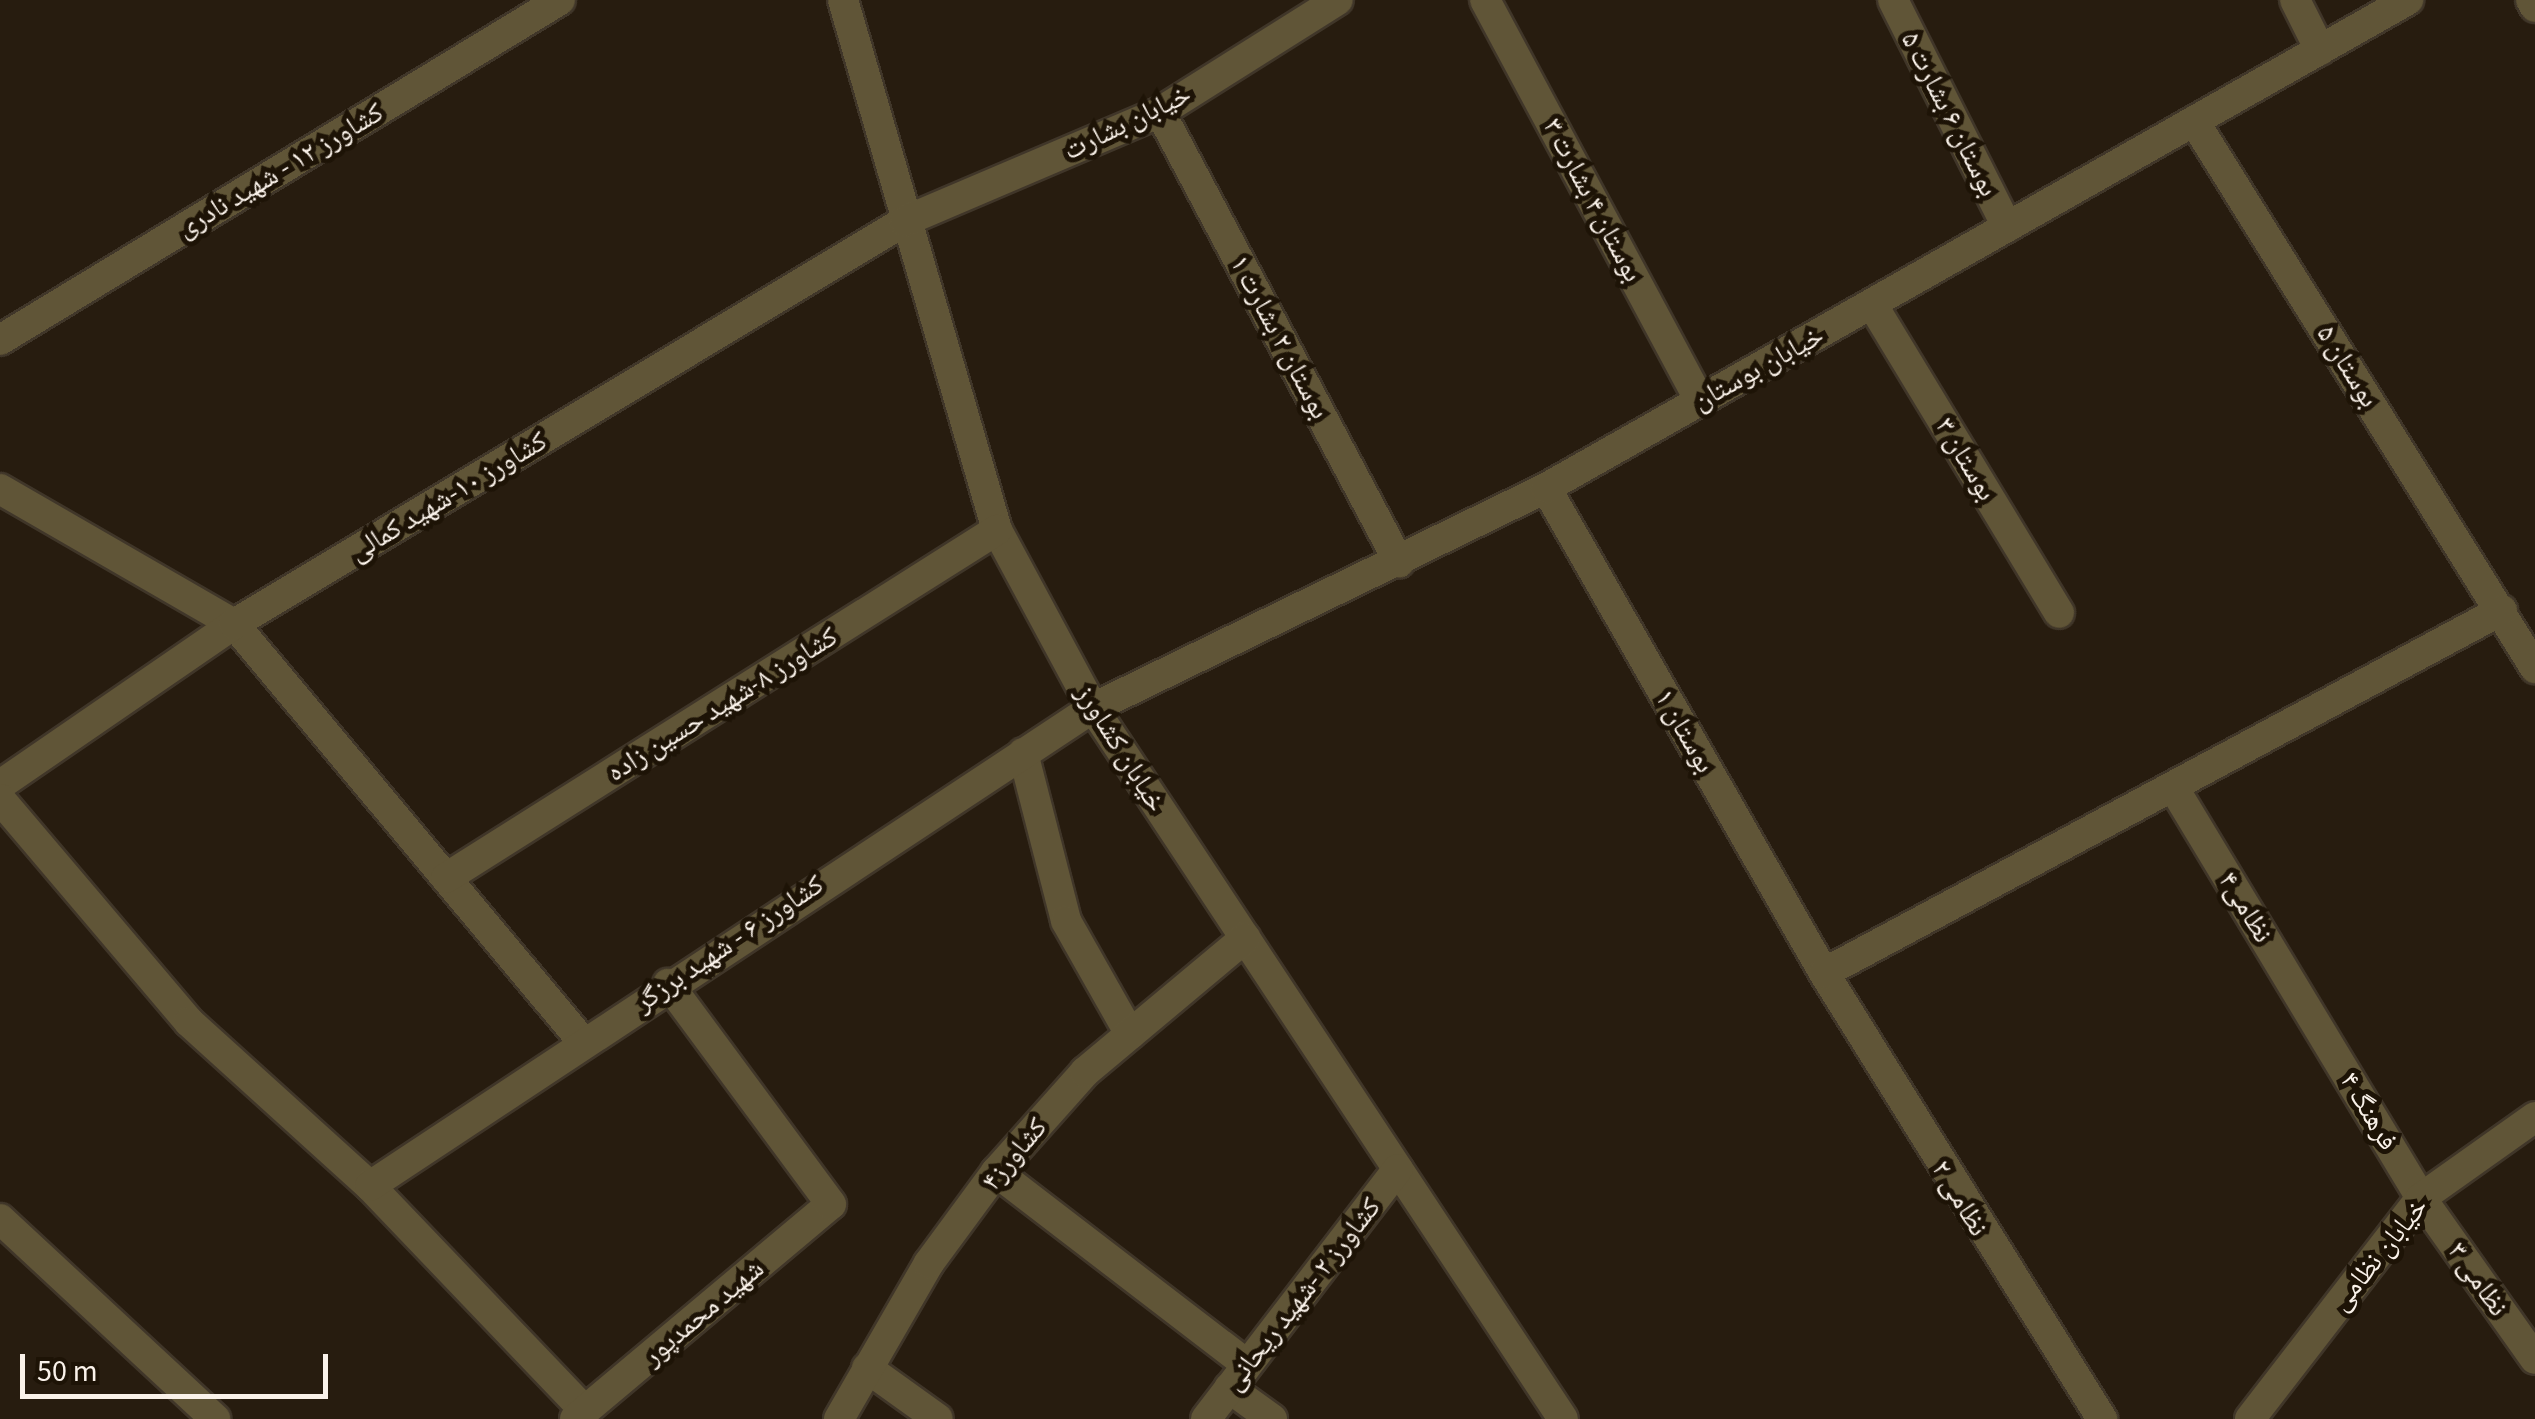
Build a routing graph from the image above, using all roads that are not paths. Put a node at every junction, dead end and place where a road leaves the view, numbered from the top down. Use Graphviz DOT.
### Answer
graph roads {
  1 [pos="560,0"];
  2 [pos="843,0"];
  3 [pos="1338,0"];
  4 [pos="1486,0"];
  5 [pos="1892,0"];
  6 [pos="2295,0"];
  7 [pos="2408,0"];
  8 [pos="2531,0"];
  9 [pos="2535,6"];
  10 [pos="2320,50"];
  11 [pos="1160,112"];
  12 [pos="2194,121"];
  13 [pos="905,222"];
  14 [pos="2007,227"];
  15 [pos="1872,304"];
  16 [pos="0,340"];
  17 [pos="1700,401"];
  18 [pos="1546,488"];
  19 [pos="0,489"];
  20 [pos="998,530"];
  21 [pos="1399,562"];
  22 [pos="2502,610"];
  23 [pos="2059,613"];
  24 [pos="234,624"];
  25 [pos="2535,668"];
  26 [pos="1093,708"];
  27 [pos="1023,753"];
  28 [pos="0,786"];
  29 [pos="2176,790"];
  30 [pos="0,799"];
  31 [pos="446,878"];
  32 [pos="1245,938"];
  33 [pos="1824,973"];
  34 [pos="668,984"];
  35 [pos="2316,1024"];
  36 [pos="1130,1034"];
  37 [pos="583,1042"];
  38 [pos="2535,1117"];
  39 [pos="1398,1169"];
  40 [pos="996,1172"];
  41 [pos="370,1186"];
  42 [pos="2421,1198"];
  43 [pos="0,1219"];
  44 [pos="2535,1360"];
  45 [pos="866,1368"];
  46 [pos="1238,1376"];
  47 [pos="580,1415"];
  48 [pos="215,1419"];
  49 [pos="839,1419"];
  50 [pos="938,1419"];
  51 [pos="1206,1419"];
  52 [pos="1272,1419"];
  53 [pos="1563,1419"];
  54 [pos="2102,1419"];
  55 [pos="2250,1419"];
  1 -- 16 [label="street, کشاورز ۱۲ - شهید نادری"];
  2 -- 13 [label="street, خیابان کشاورز"];
  3 -- 11 [label="street, خیابان بشارت"];
  4 -- 17 [label="street, بوستان ۴ بشارت ۳"];
  5 -- 14 [label="street, بوستان ۶ بشارت ۵"];
  6 -- 10 [label="street"];
  7 -- 10 [label="street, خیابان بوستان"];
  8 -- 9 [label="street"];
  10 -- 12 [label="street, خیابان بوستان"];
  11 -- 13 [label="street, خیابان بشارت"];
  11 -- 21 [label="street, بوستان ۲ بشارت ۱"];
  12 -- 14 [label="street, خیابان بوستان"];
  12 -- 22 [label="street, بوستان ۵"];
  13 -- 20 [label="street, خیابان کشاورز"];
  13 -- 24 [label="street, کشاورز ۱۰-شهید کمالی"];
  14 -- 15 [label="street, خیابان بوستان"];
  15 -- 17 [label="street, خیابان بوستان"];
  15 -- 23 [label="street, بوستان ۳"];
  17 -- 18 [label="street, خیابان بوستان"];
  18 -- 21 [label="street, خیابان بوستان"];
  18 -- 33 [label="street, بوستان ۱"];
  19 -- 24 [label="street"];
  20 -- 26 [label="street, خیابان کشاورز"];
  20 -- 31 [label="street, کشاورز ۸-شهید حسین زاده"];
  21 -- 26 [label="street, خیابان بوستان"];
  22 -- 25 [label="street, بوستان ۵"];
  22 -- 29 [label="street"];
  24 -- 28 [label="street, کشاورز ۱۰-شهید کمالی"];
  24 -- 31 [label="street"];
  26 -- 27 [label="street, کشاورز ۶ - شهید برزگر"];
  26 -- 32 [label="street, خیابان کشاورز"];
  27 -- 34 [label="street, کشاورز ۶ - شهید برزگر"];
  27 -- 36 [label="street"];
  29 -- 33 [label="street"];
  29 -- 35 [label="street, نظامی۴"];
  30 -- 41 [label="street"];
  31 -- 37 [label="street"];
  32 -- 36 [label="street, کشاورز۴"];
  32 -- 39 [label="street, خیابان کشاورز"];
  33 -- 54 [label="street, نظامی ۲"];
  34 -- 37 [label="street, کشاورز ۶ - شهید برزگر"];
  34 -- 47 [label="street, شهید محمدپور"];
  35 -- 42 [label="street, فرهنگ ۴"];
  36 -- 40 [label="street, کشاورز۴"];
  37 -- 41 [label="street, کشاورز ۶ - شهید برزگر"];
  38 -- 42 [label="street, خیابان نظامی"];
  39 -- 46 [label="street, کشاورز ۲ -شهید ریحانی"];
  39 -- 53 [label="street, خیابان کشاورز"];
  40 -- 45 [label="street, کشاورز۴"];
  40 -- 46 [label="street"];
  41 -- 47 [label="street"];
  42 -- 44 [label="street, نظامی ۳"];
  42 -- 55 [label="street, خیابان نظامی"];
  43 -- 48 [label="street"];
  45 -- 49 [label="street, کشاورز۴"];
  45 -- 50 [label="street"];
  46 -- 51 [label="street, کشاورز ۲ -شهید ریحانی"];
  46 -- 52 [label="street"];
}
